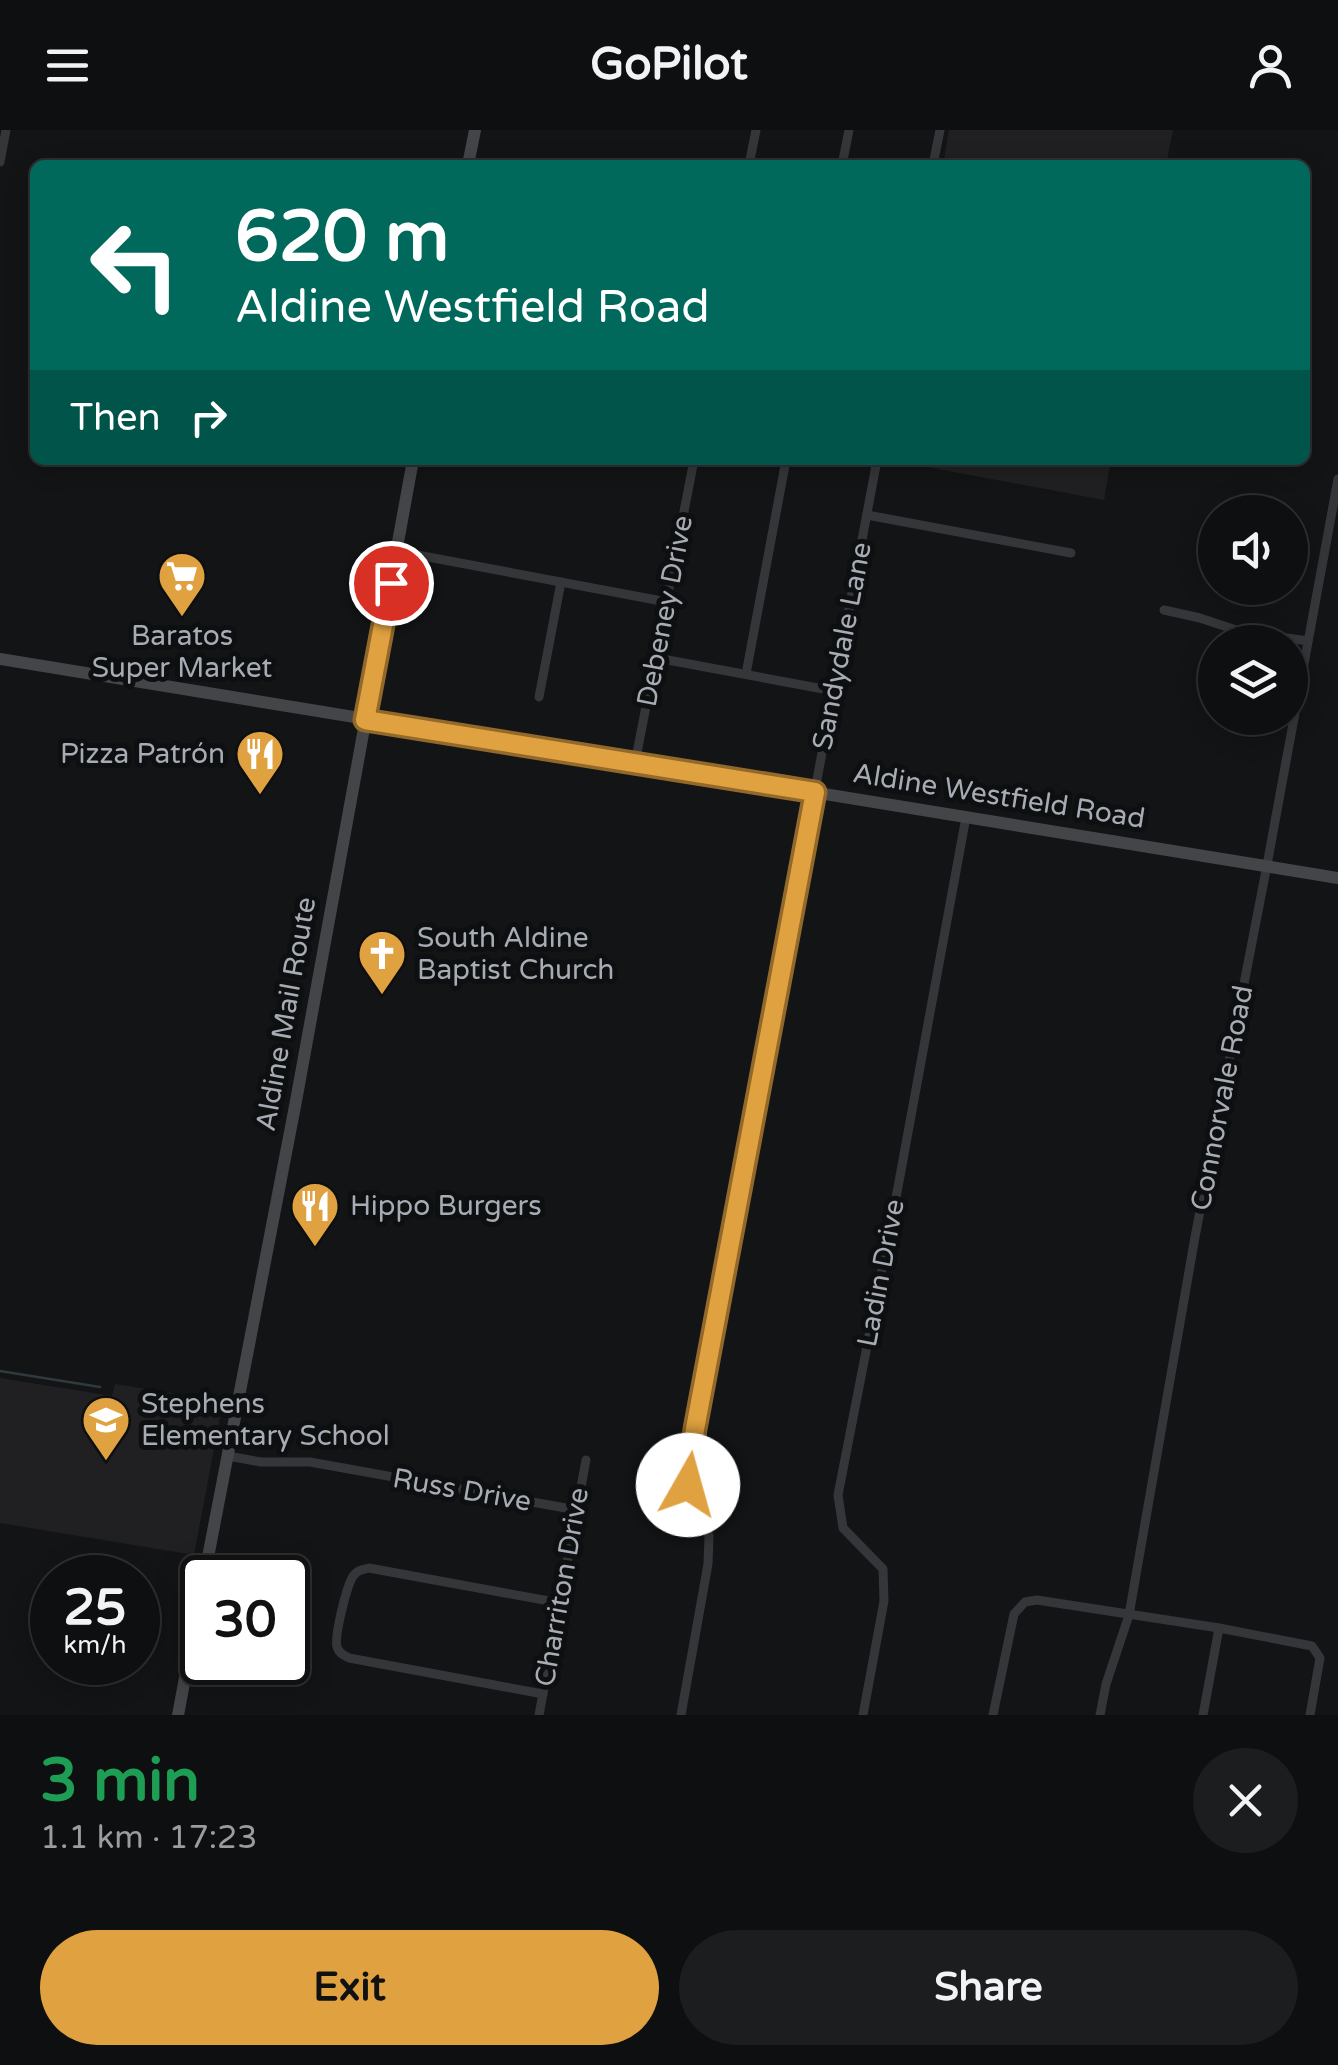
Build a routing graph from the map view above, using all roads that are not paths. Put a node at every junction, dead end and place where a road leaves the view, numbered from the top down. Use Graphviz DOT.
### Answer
graph roads {
  1 [pos="6,130"];
  2 [pos="475,130"];
  3 [pos="756,130"];
  4 [pos="849,130"];
  5 [pos="940,130"];
  6 [pos="469,160"];
  7 [pos="751,160"];
  8 [pos="843,160"];
  9 [pos="934,160"];
  10 [pos="0,162"];
  11 [pos="413,465"];
  12 [pos="693,465"];
  13 [pos="785,465"];
  14 [pos="877,465"];
  15 [pos="1338,479"];
  16 [pos="867,515"];
  17 [pos="396,551"];
  18 [pos="1072,553"];
  19 [pos="561,582"];
  20 [pos="667,602"];
  21 [pos="1164,610"];
  22 [pos="1221,625"];
  23 [pos="1308,641"];
  24 [pos="657,658"];
  25 [pos="0,659"];
  26 [pos="746,674"];
  27 [pos="834,690"];
  28 [pos="539,697"];
  29 [pos="365,720"];
  30 [pos="1291,735"];
  31 [pos="635,762"];
  32 [pos="815,792"];
  33 [pos="966,816"];
  34 [pos="1267,865"];
  35 [pos="1338,878"];
  36 [pos="228,1456"];
  37 [pos="586,1460"];
  38 [pos="577,1510"];
  39 [pos="209,1555"];
  40 [pos="560,1603"];
  41 [pos="1129,1615"];
  42 [pos="1219,1628"];
  43 [pos="184,1685"];
  44 [pos="543,1694"];
  45 [pos="178,1715"];
  46 [pos="539,1715"];
  47 [pos="680,1715"];
  48 [pos="863,1715"];
  49 [pos="993,1715"];
  50 [pos="1100,1715"];
  51 [pos="1204,1715"];
  52 [pos="1310,1715"];
  1 -- 10 [label="street"];
  2 -- 6 [label="main road"];
  3 -- 7 [label="street"];
  4 -- 8 [label="street"];
  5 -- 9 [label="street"];
  11 -- 17 [label="main road, Aldine Mail Route"];
  12 -- 20 [label="street, Debeney Drive"];
  13 -- 26 [label="street"];
  14 -- 16 [label="street, Sandydale Lane"];
  15 -- 23 [label="street, Connorvale Road"];
  16 -- 18 [label="street"];
  16 -- 27 [label="street, Sandydale Lane"];
  17 -- 19 [label="street"];
  17 -- 29 [label="main road, Aldine Mail Route"];
  19 -- 20 [label="street"];
  19 -- 28 [label="street"];
  20 -- 24 [label="street, Debeney Drive"];
  21 -- 22 [label="street"];
  24 -- 26 [label="street"];
  24 -- 31 [label="street, Debeney Drive"];
  25 -- 29 [label="main road, Aldine Westfield Road"];
  26 -- 27 [label="street"];
  27 -- 32 [label="street, Sandydale Lane"];
  29 -- 31 [label="main road, Aldine Westfield Road"];
  29 -- 36 [label="main road, Aldine Mail Route"];
  30 -- 34 [label="street, Connorvale Road"];
  31 -- 32 [label="main road, Aldine Westfield Road"];
  32 -- 33 [label="main road, Aldine Westfield Road"];
  32 -- 47 [label="street, Sandydale Lane"];
  33 -- 34 [label="main road, Aldine Westfield Road"];
  33 -- 48 [label="street, Ladin Drive"];
  34 -- 35 [label="main road, Aldine Westfield Road"];
  34 -- 41 [label="street, Connorvale Road"];
  36 -- 38 [label="street, Russ Drive"];
  36 -- 39 [label="main road, Aldine Mail Route"];
  37 -- 38 [label="street, Charriton Drive"];
  38 -- 40 [label="street, Charriton Drive"];
  40 -- 44 [label="street, Charriton Drive"];
  40 -- 44 [label="street"];
  41 -- 42 [label="street"];
  41 -- 49 [label="street"];
  41 -- 50 [label="street, Connorvale Road"];
  42 -- 51 [label="street"];
  42 -- 52 [label="street"];
  43 -- 45 [label="main road"];
  44 -- 46 [label="street, Charriton Drive"];
}
